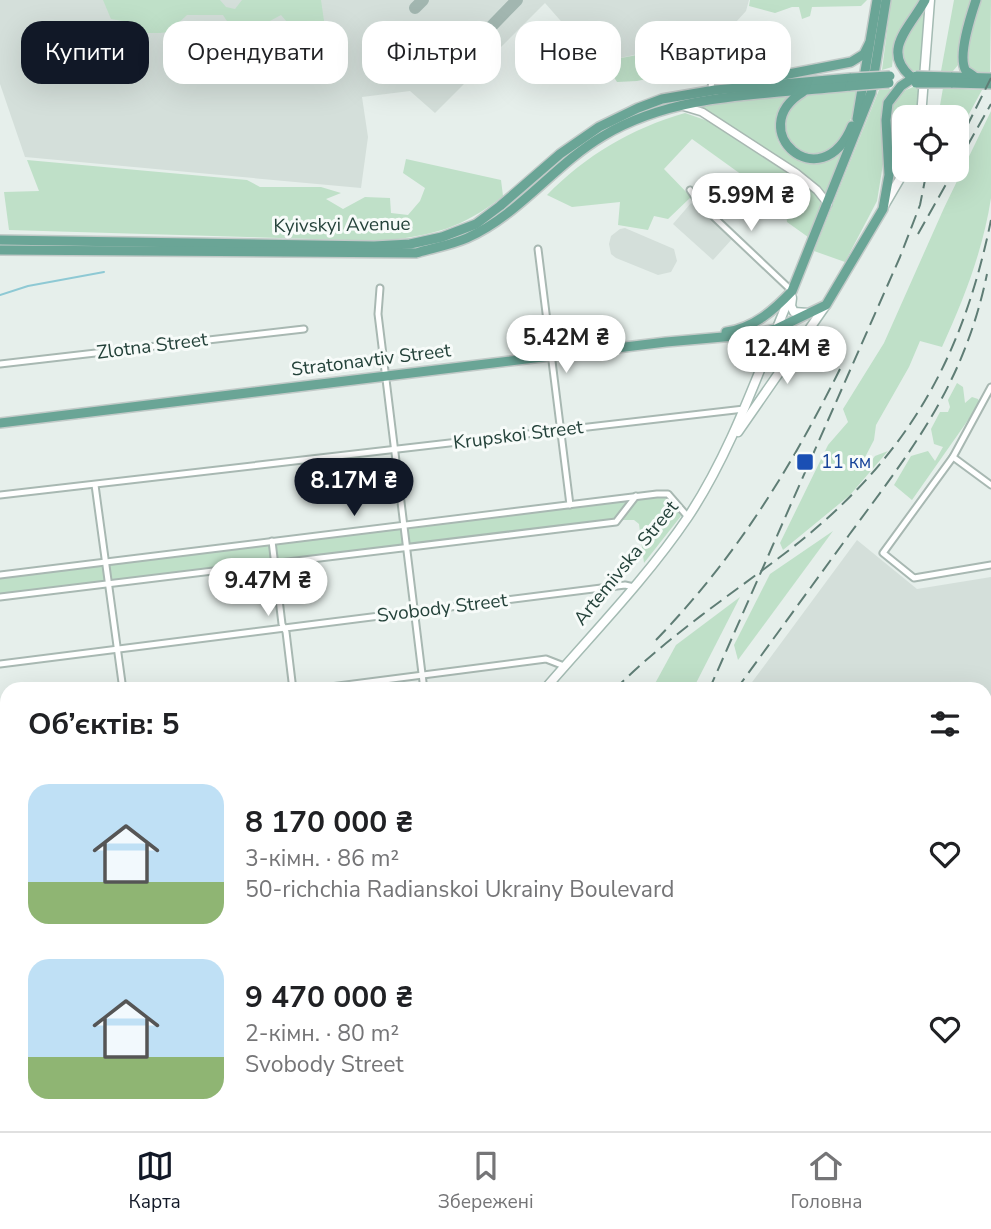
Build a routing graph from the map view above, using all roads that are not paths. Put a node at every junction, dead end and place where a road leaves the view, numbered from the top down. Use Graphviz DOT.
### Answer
graph roads {
  1 [pos="877,0"];
  2 [pos="886,0"];
  3 [pos="927,0"];
  4 [pos="976,0"];
  5 [pos="869,44"];
  6 [pos="991,78"];
  7 [pos="912,79"];
  8 [pos="975,80"];
  9 [pos="851,82"];
  10 [pos="713,84"];
  11 [pos="991,84"];
  12 [pos="713,90"];
  13 [pos="806,90"];
  14 [pos="678,100"];
  15 [pos="922,105"];
  16 [pos="858,112"];
  17 [pos="852,145"];
  18 [pos="547,172"];
  19 [pos="527,182"];
  20 [pos="898,182"];
  21 [pos="536,188"];
  22 [pos="690,190"];
  23 [pos="828,204"];
  24 [pos="883,209"];
  25 [pos="0,240"];
  26 [pos="538,249"];
  27 [pos="0,250"];
  28 [pos="380,288"];
  29 [pos="792,292"];
  30 [pos="826,305"];
  31 [pos="808,313"];
  32 [pos="304,328"];
  33 [pos="776,329"];
  34 [pos="746,335"];
  35 [pos="666,342"];
  36 [pos="768,350"];
  37 [pos="550,356"];
  38 [pos="0,364"];
  39 [pos="384,377"];
  40 [pos="990,389"];
  41 [pos="744,409"];
  42 [pos="0,424"];
  43 [pos="560,430"];
  44 [pos="394,450"];
  45 [pos="725,452"];
  46 [pos="953,457"];
  47 [pos="95,485"];
  48 [pos="991,485"];
  49 [pos="0,495"];
  50 [pos="636,496"];
  51 [pos="570,505"];
  52 [pos="688,517"];
  53 [pos="403,525"];
  54 [pos="272,541"];
  55 [pos="406,548"];
  56 [pos="104,562"];
  57 [pos="274,564"];
  58 [pos="991,565"];
  59 [pos="0,575"];
  60 [pos="110,584"];
  61 [pos="634,587"];
  62 [pos="0,597"];
  63 [pos="414,612"];
  64 [pos="285,628"];
  65 [pos="118,649"];
  66 [pos="0,664"];
  67 [pos="564,666"];
  68 [pos="422,675"];
  69 [pos="122,682"];
  70 [pos="292,682"];
  71 [pos="368,682"];
  72 [pos="423,682"];
  73 [pos="551,682"];
  1 -- 5 [label="main road"];
  2 -- 17 [label="main road, Artemivska Street"];
  3 -- 7 [label="main road"];
  3 -- 15 [label="main road"];
  4 -- 8 [label="main road"];
  5 -- 12 [label="main road"];
  5 -- 16 [label="main road"];
  6 -- 8 [label="main road"];
  7 -- 8 [label="main road, bridge"];
  7 -- 9 [label="main road, bridge"];
  7 -- 24 [label="main road"];
  8 -- 11 [label="main road"];
  9 -- 12 [label="main road, Kyivskyi Avenue"];
  9 -- 13 [label="main road, Kyivskyi Avenue"];
  10 -- 12 [label="street"];
  12 -- 14 [label="main road, Kyivskyi Avenue"];
  13 -- 14 [label="main road, Kyivskyi Avenue"];
  13 -- 16 [label="main road"];
  14 -- 18 [label="main road, Kyivskyi Avenue"];
  14 -- 23 [label="street"];
  16 -- 17 [label="main road"];
  17 -- 23 [label="main road, Artemivska Street"];
  18 -- 19 [label="main road, Kyivskyi Avenue"];
  18 -- 21 [label="main road, Kyivskyi Avenue"];
  19 -- 21 [label="main road"];
  19 -- 25 [label="main road, Kyivskyi Avenue"];
  20 -- 24 [label="main road, Artemivska Street"];
  21 -- 27 [label="main road, Kyivskyi Avenue"];
  22 -- 29 [label="street"];
  23 -- 29 [label="main road, Artemivska Street"];
  24 -- 30 [label="main road, Artemivska Street"];
  26 -- 37 [label="street"];
  28 -- 39 [label="street"];
  29 -- 31 [label="main road"];
  29 -- 33 [label="main road, Artemivska Street"];
  29 -- 35 [label="main road"];
  30 -- 31 [label="main road, Stratonavtiv Street"];
  30 -- 45 [label="main road, Artemivska Street"];
  31 -- 33 [label="main road, Stratonavtiv Street"];
  32 -- 38 [label="street, Zlotna Street"];
  33 -- 34 [label="main road, Stratonavtiv Street"];
  33 -- 36 [label="main road, Artemivska Street"];
  34 -- 35 [label="main road, Stratonavtiv Street"];
  34 -- 36 [label="main road"];
  35 -- 37 [label="main road, Stratonavtiv Street"];
  36 -- 41 [label="main road, Artemivska Street"];
  37 -- 39 [label="main road, Stratonavtiv Street"];
  37 -- 43 [label="street"];
  39 -- 42 [label="main road, Stratonavtiv Street"];
  39 -- 44 [label="street"];
  40 -- 46 [label="street"];
  41 -- 43 [label="street, Krupskoi Street"];
  41 -- 45 [label="main road, Artemivska Street"];
  43 -- 44 [label="street, Krupskoi Street"];
  43 -- 51 [label="street"];
  44 -- 47 [label="street, Krupskoi Street"];
  44 -- 53 [label="street"];
  45 -- 52 [label="main road, Artemivska Street"];
  46 -- 48 [label="street"];
  46 -- 58 [label="street"];
  47 -- 49 [label="street, Krupskoi Street"];
  47 -- 56 [label="street"];
  50 -- 51 [label="street"];
  50 -- 52 [label="street"];
  50 -- 55 [label="street"];
  51 -- 53 [label="street"];
  52 -- 61 [label="main road, Artemivska Street"];
  53 -- 54 [label="street"];
  53 -- 55 [label="street"];
  54 -- 56 [label="street"];
  54 -- 57 [label="street"];
  55 -- 57 [label="street"];
  55 -- 63 [label="street"];
  56 -- 59 [label="street"];
  56 -- 60 [label="street"];
  57 -- 60 [label="street"];
  57 -- 64 [label="street"];
  60 -- 62 [label="street"];
  60 -- 65 [label="street"];
  61 -- 63 [label="street, Svobody Street"];
  61 -- 67 [label="main road, Artemivska Street"];
  63 -- 64 [label="street, Svobody Street"];
  63 -- 68 [label="street"];
  64 -- 65 [label="street, Svobody Street"];
  64 -- 70 [label="street"];
  65 -- 66 [label="street, Svobody Street"];
  65 -- 69 [label="street"];
  67 -- 68 [label="street"];
  67 -- 73 [label="main road, Artemivska Street"];
  68 -- 71 [label="street"];
  68 -- 72 [label="street"];
}
